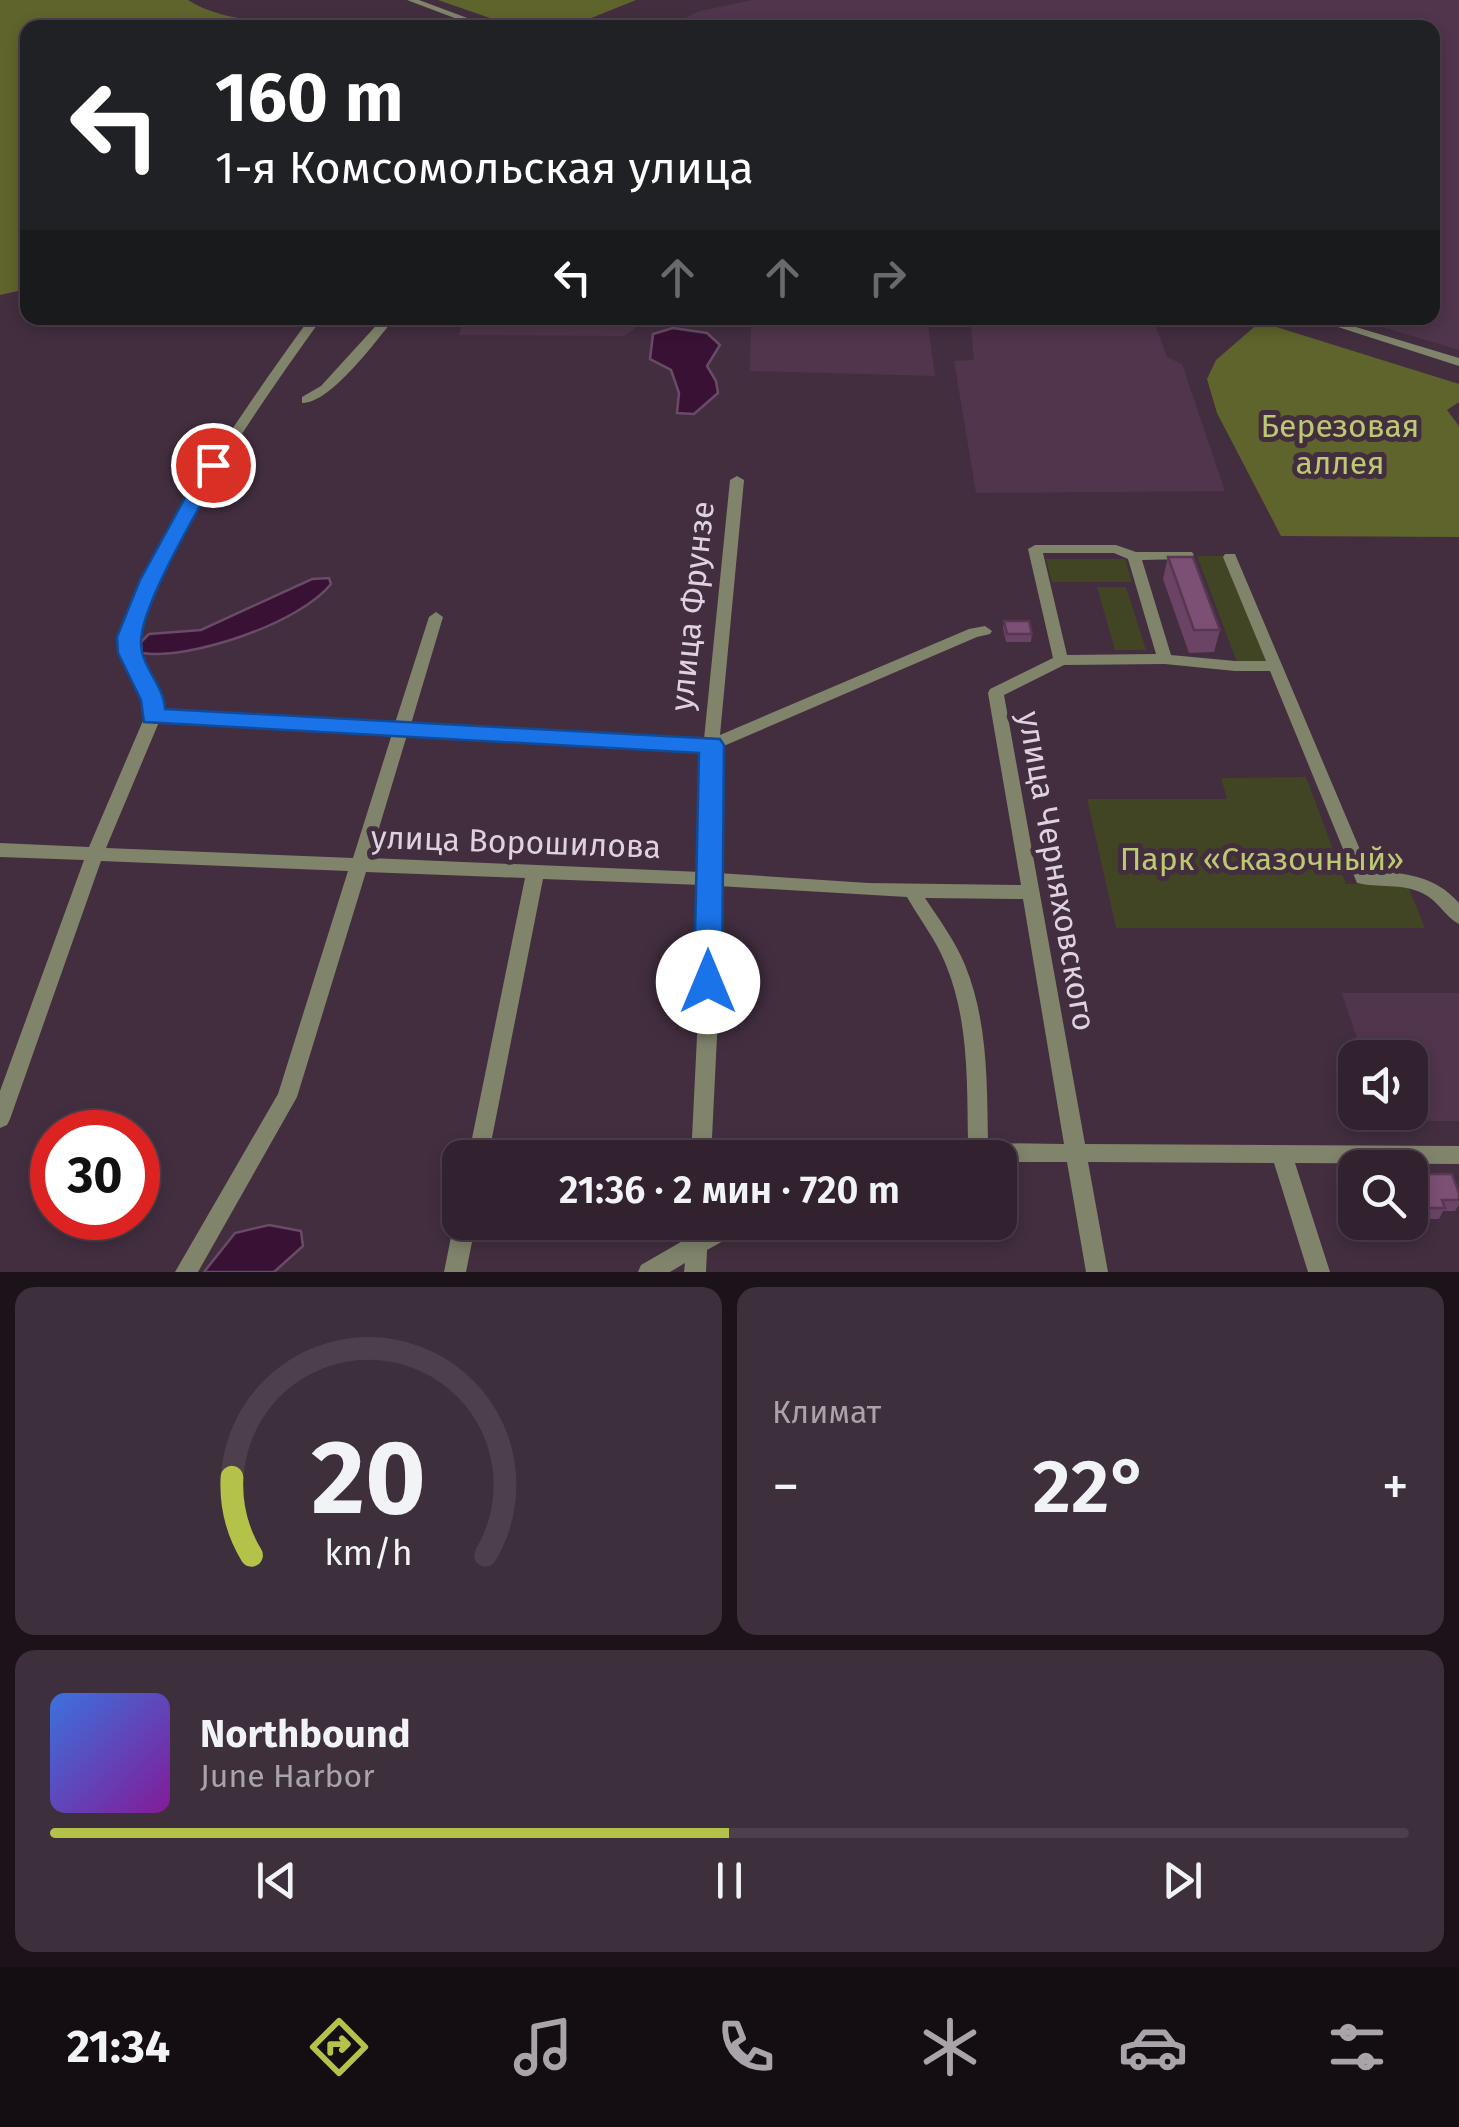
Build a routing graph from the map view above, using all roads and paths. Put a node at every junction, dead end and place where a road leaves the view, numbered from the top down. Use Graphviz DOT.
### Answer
graph roads {
  1 [pos="411,0"];
  2 [pos="467,20"];
  3 [pos="311,325"];
  4 [pos="383,325"];
  5 [pos="1339,325"];
  6 [pos="1459,362"];
  7 [pos="306,400"];
  8 [pos="737,480"];
  9 [pos="1187,555"];
  10 [pos="1134,556"];
  11 [pos="1230,557"];
  12 [pos="436,618"];
  13 [pos="985,631"];
  14 [pos="1165,659"];
  15 [pos="1061,660"];
  16 [pos="1276,666"];
  17 [pos="153,716"];
  18 [pos="400,730"];
  19 [pos="711,745"];
  20 [pos="0,850"];
  21 [pos="95,854"];
  22 [pos="356,866"];
  23 [pos="535,873"];
  24 [pos="708,878"];
  25 [pos="912,891"];
  26 [pos="1029,892"];
  27 [pos="1459,917"];
  28 [pos="0,1119"];
  29 [pos="482,1140"];
  30 [pos="702,1140"];
  31 [pos="978,1140"];
  32 [pos="1017,1152"];
  33 [pos="1074,1152"];
  34 [pos="1281,1153"];
  35 [pos="1459,1155"];
  36 [pos="461,1240"];
  37 [pos="690,1240"];
  38 [pos="697,1240"];
  39 [pos="186,1272"];
  40 [pos="455,1272"];
  41 [pos="649,1272"];
  42 [pos="694,1272"];
  43 [pos="1096,1272"];
  44 [pos="1319,1272"];
  1 -- 2 [label="street"];
  3 -- 17 [label="street"];
  4 -- 7 [label="street"];
  5 -- 6 [label="street"];
  8 -- 19 [label="street, улица Фрунзе"];
  9 -- 10 [label="street"];
  10 -- 14 [label="street"];
  10 -- 15 [label="street"];
  11 -- 16 [label="street"];
  12 -- 18 [label="street"];
  13 -- 19 [label="street"];
  14 -- 15 [label="street"];
  14 -- 16 [label="street"];
  15 -- 26 [label="street, улица Черняховского"];
  16 -- 27 [label="street"];
  17 -- 18 [label="street"];
  17 -- 21 [label="street"];
  18 -- 19 [label="street"];
  18 -- 22 [label="street"];
  19 -- 24 [label="street, улица Фрунзе"];
  20 -- 21 [label="street, улица Ворошилова"];
  21 -- 22 [label="street, улица Ворошилова"];
  21 -- 28 [label="street"];
  22 -- 23 [label="street, улица Ворошилова"];
  22 -- 39 [label="street"];
  23 -- 24 [label="street, улица Ворошилова"];
  23 -- 29 [label="street"];
  24 -- 25 [label="street, улица Ворошилова"];
  24 -- 30 [label="street, улица Фрунзе"];
  25 -- 26 [label="street, улица Ворошилова"];
  25 -- 31 [label="street"];
  26 -- 33 [label="street, улица Черняховского"];
  32 -- 33 [label="street"];
  33 -- 34 [label="street"];
  33 -- 43 [label="street, улица Черняховского"];
  34 -- 35 [label="street"];
  34 -- 44 [label="street"];
  36 -- 40 [label="street"];
  37 -- 41 [label="street"];
  38 -- 42 [label="street"];
}
